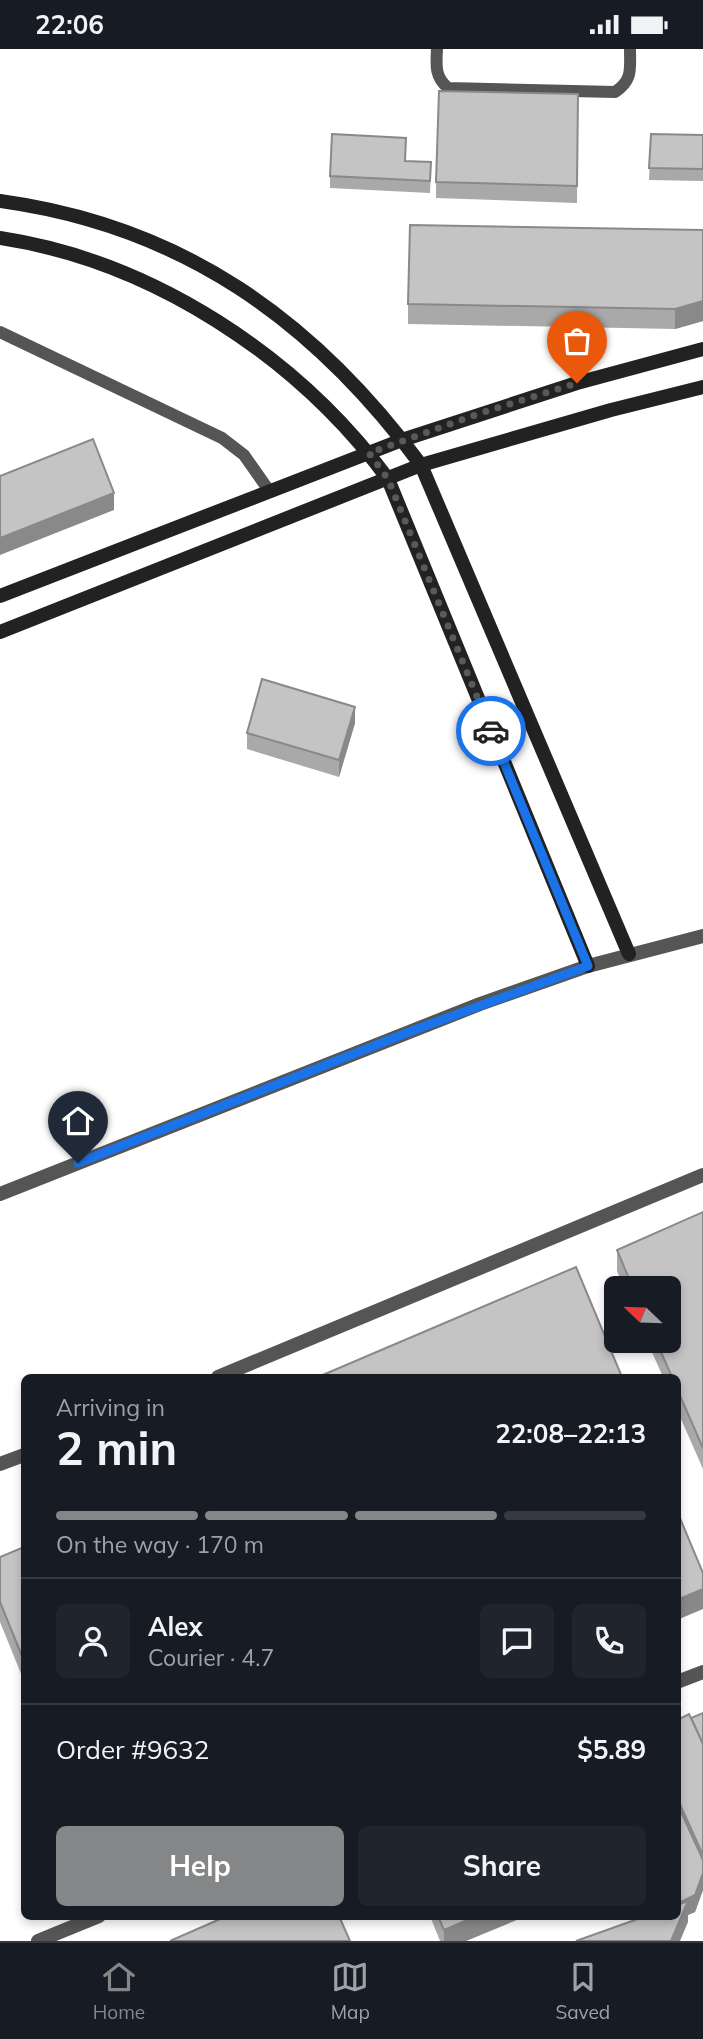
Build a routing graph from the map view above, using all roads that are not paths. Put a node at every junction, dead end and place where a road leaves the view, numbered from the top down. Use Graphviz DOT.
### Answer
graph roads {
  1 [pos="437,49"];
  2 [pos="630,49"];
  3 [pos="0,201"];
  4 [pos="0,238"];
  5 [pos="0,332"];
  6 [pos="703,349"];
  7 [pos="703,387"];
  8 [pos="402,440"];
  9 [pos="369,453"];
  10 [pos="421,465"];
  11 [pos="388,479"];
  12 [pos="270,492"];
  13 [pos="0,596"];
  14 [pos="0,632"];
  15 [pos="703,936"];
  16 [pos="629,954"];
  17 [pos="588,966"];
  18 [pos="703,1175"];
  19 [pos="0,1194"];
  20 [pos="225,1374"];
  21 [pos="21,1456"];
  22 [pos="0,1464"];
  23 [pos="703,1672"];
  24 [pos="681,1680"];
  25 [pos="89,1920"];
  26 [pos="38,1941"];
  1 -- 2 [label="lane"];
  3 -- 8 [label="street"];
  4 -- 9 [label="street"];
  5 -- 12 [label="lane"];
  6 -- 8 [label="street"];
  7 -- 10 [label="street"];
  8 -- 9 [label="street"];
  8 -- 10 [label="street"];
  9 -- 11 [label="street"];
  9 -- 12 [label="street"];
  10 -- 11 [label="street"];
  10 -- 16 [label="street"];
  11 -- 14 [label="street"];
  11 -- 17 [label="street"];
  12 -- 13 [label="street"];
  15 -- 16 [label="street"];
  16 -- 17 [label="street"];
  17 -- 19 [label="street"];
  18 -- 20 [label="street"];
  21 -- 22 [label="street"];
  23 -- 24 [label="street"];
  25 -- 26 [label="street"];
}
